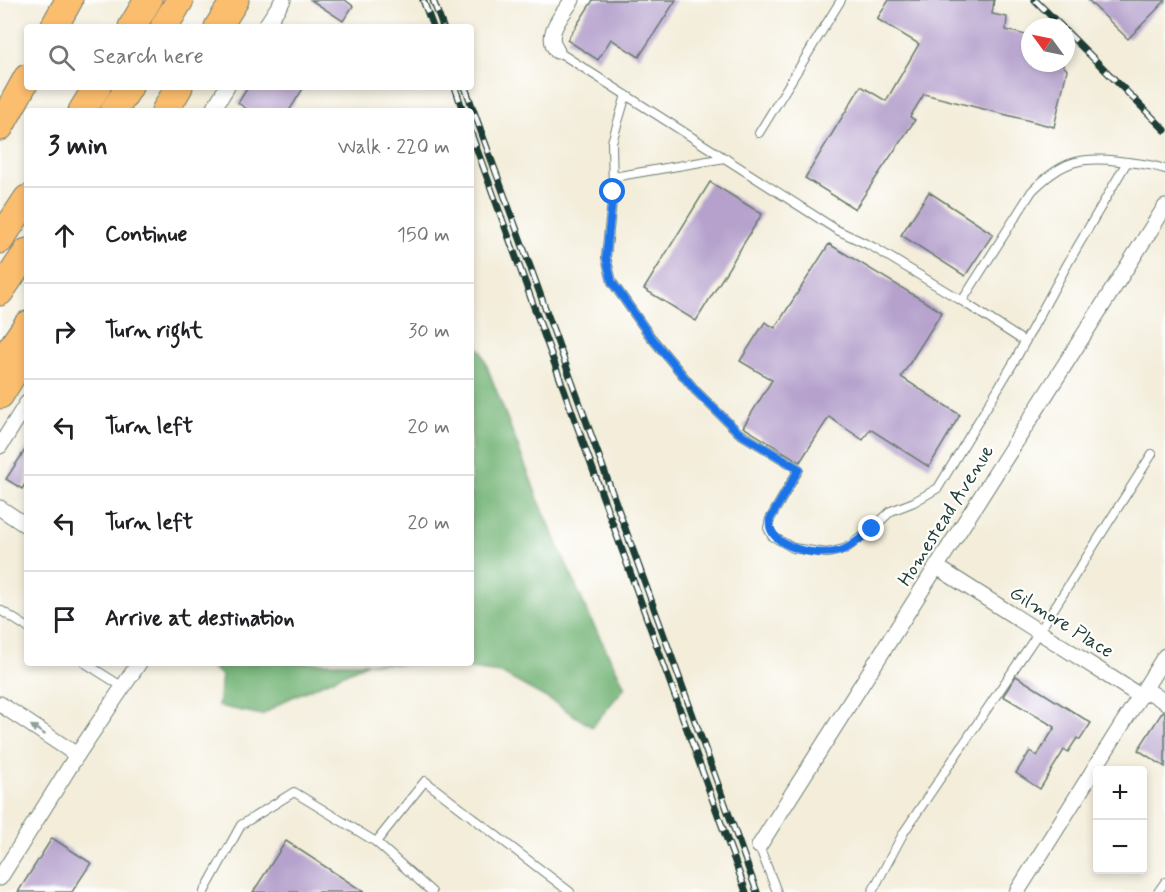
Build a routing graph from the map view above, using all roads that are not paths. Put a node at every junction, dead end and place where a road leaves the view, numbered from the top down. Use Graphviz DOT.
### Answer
graph roads {
  1 [pos="69,0"];
  2 [pos="148,0"];
  3 [pos="180,0"];
  4 [pos="235,0"];
  5 [pos="282,0"];
  6 [pos="572,0"];
  7 [pos="841,0"];
  8 [pos="56,24"];
  9 [pos="134,24"];
  10 [pos="166,24"];
  11 [pos="220,24"];
  12 [pos="267,24"];
  13 [pos="557,51"];
  14 [pos="24,84"];
  15 [pos="95,90"];
  16 [pos="127,90"];
  17 [pos="177,90"];
  18 [pos="225,90"];
  19 [pos="626,95"];
  20 [pos="84,108"];
  21 [pos="116,108"];
  22 [pos="167,108"];
  23 [pos="215,108"];
  24 [pos="1,126"];
  25 [pos="759,133"];
  26 [pos="725,158"];
  27 [pos="1127,162"];
  28 [pos="1165,168"];
  29 [pos="613,177"];
  30 [pos="24,204"];
  31 [pos="1165,207"];
  32 [pos="0,240"];
  33 [pos="24,256"];
  34 [pos="0,292"];
  35 [pos="962,301"];
  36 [pos="24,329"];
  37 [pos="1025,342"];
  38 [pos="24,356"];
  39 [pos="0,364"];
  40 [pos="0,395"];
  41 [pos="24,408"];
  42 [pos="0,446"];
  43 [pos="1152,454"];
  44 [pos="0,508"];
  45 [pos="24,524"];
  46 [pos="937,567"];
  47 [pos="0,610"];
  48 [pos="24,625"];
  49 [pos="1039,632"];
  50 [pos="1165,656"];
  51 [pos="90,666"];
  52 [pos="137,666"];
  53 [pos="123,687"];
  54 [pos="1140,696"];
  55 [pos="1165,702"];
  56 [pos="0,704"];
  57 [pos="77,755"];
  58 [pos="376,842"];
  59 [pos="759,846"];
  60 [pos="1,875"];
  61 [pos="1165,882"];
  62 [pos="204,892"];
  63 [pos="432,892"];
  64 [pos="570,892"];
  65 [pos="777,892"];
  66 [pos="872,892"];
  67 [pos="1017,892"];
  68 [pos="1158,892"];
  1 -- 8 [label="highway"];
  2 -- 9 [label="highway"];
  3 -- 10 [label="highway"];
  4 -- 11 [label="highway"];
  5 -- 12 [label="street"];
  6 -- 13 [label="street"];
  7 -- 25 [label="lane"];
  13 -- 19 [label="lane"];
  14 -- 24 [label="highway"];
  15 -- 20 [label="highway"];
  16 -- 21 [label="highway"];
  17 -- 22 [label="highway"];
  18 -- 23 [label="street"];
  19 -- 26 [label="lane"];
  19 -- 29 [label="lane"];
  26 -- 29 [label="lane"];
  26 -- 35 [label="lane"];
  27 -- 28 [label="lane"];
  27 -- 35 [label="lane"];
  27 -- 37 [label="lane"];
  29 -- 37 [label="lane"];
  30 -- 32 [label="highway"];
  31 -- 46 [label="street, Homestead Avenue"];
  33 -- 34 [label="highway"];
  35 -- 37 [label="lane"];
  36 -- 39 [label="highway"];
  38 -- 40 [label="highway"];
  41 -- 42 [label="street"];
  43 -- 49 [label="lane"];
  44 -- 45 [label="street"];
  46 -- 49 [label="street, Gilmore Place"];
  46 -- 59 [label="street, Homestead Avenue"];
  47 -- 48 [label="lane"];
  49 -- 54 [label="street, Gilmore Place"];
  49 -- 66 [label="lane"];
  50 -- 54 [label="street"];
  51 -- 53 [label="lane"];
  52 -- 53 [label="street"];
  53 -- 57 [label="street"];
  54 -- 55 [label="street, Gilmore Place"];
  54 -- 67 [label="street"];
  57 -- 56 [label="street, one-way"];
  57 -- 60 [label="street"];
  58 -- 62 [label="lane"];
  58 -- 63 [label="lane"];
  58 -- 64 [label="lane"];
  59 -- 65 [label="lane"];
  61 -- 68 [label="lane"];
}
